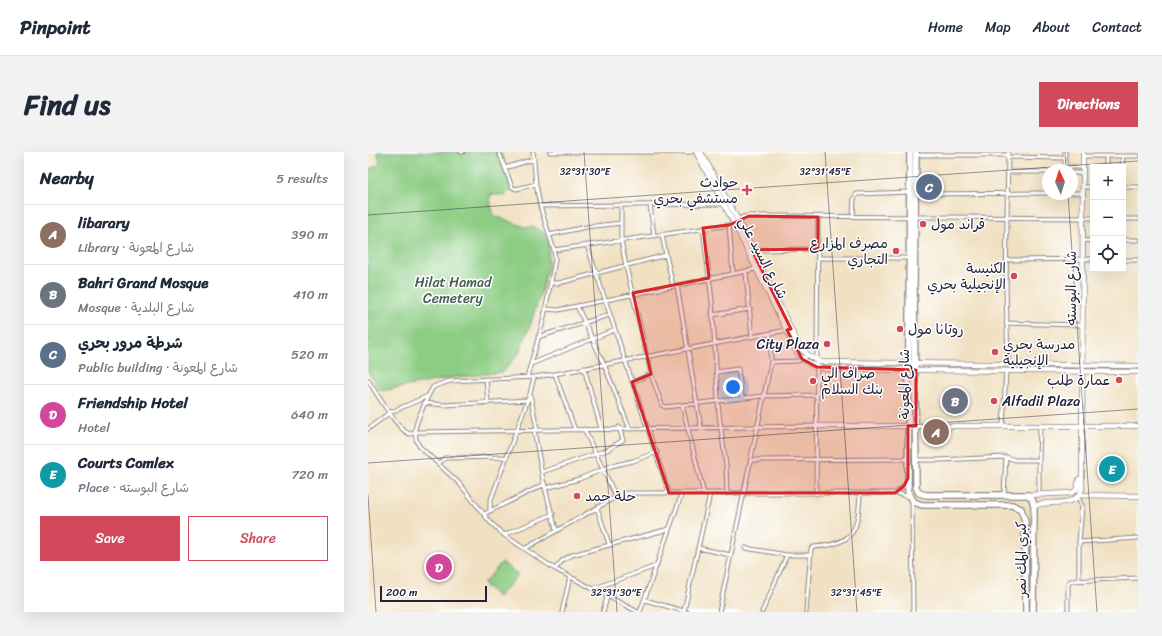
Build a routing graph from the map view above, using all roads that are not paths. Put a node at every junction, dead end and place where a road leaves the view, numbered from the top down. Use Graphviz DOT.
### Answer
graph roads {
  1 [pos="499,152"];
  2 [pos="533,152"];
  3 [pos="550,152"];
  4 [pos="692,152"];
  5 [pos="696,152"];
  6 [pos="701,152"];
  7 [pos="1064,152"];
  8 [pos="1128,152"];
  9 [pos="623,153"];
  10 [pos="914,153"];
  11 [pos="1083,154"];
  12 [pos="1008,155"];
  13 [pos="1106,156"];
  14 [pos="1123,156"];
  15 [pos="1128,156"];
  16 [pos="1138,156"];
  17 [pos="1065,158"];
  18 [pos="534,159"];
  19 [pos="1106,164"];
  20 [pos="1122,164"];
  21 [pos="505,168"];
  22 [pos="1083,170"];
  23 [pos="1078,171"];
  24 [pos="1007,172"];
  25 [pos="1042,172"];
  26 [pos="536,184"];
  27 [pos="1083,187"];
  28 [pos="1090,187"];
  29 [pos="1126,187"];
  30 [pos="1138,187"];
  31 [pos="913,193"];
  32 [pos="1007,193"];
  33 [pos="1042,193"];
  34 [pos="1078,193"];
  35 [pos="1083,193"];
  36 [pos="724,204"];
  37 [pos="650,205"];
  38 [pos="540,206"];
  39 [pos="621,206"];
  40 [pos="818,217"];
  41 [pos="853,217"];
  42 [pos="913,218"];
  43 [pos="1007,218"];
  44 [pos="1083,218"];
  45 [pos="1090,218"];
  46 [pos="1126,219"];
  47 [pos="1138,219"];
  48 [pos="734,222"];
  49 [pos="621,223"];
  50 [pos="703,228"];
  51 [pos="662,234"];
  52 [pos="549,235"];
  53 [pos="654,235"];
  54 [pos="621,240"];
  55 [pos="1090,240"];
  56 [pos="1126,240"];
  57 [pos="1138,240"];
  58 [pos="1083,241"];
  59 [pos="587,245"];
  60 [pos="818,249"];
  61 [pos="554,250"];
  62 [pos="752,250"];
  63 [pos="666,255"];
  64 [pos="818,258"];
  65 [pos="910,258"];
  66 [pos="1083,259"];
  67 [pos="1090,259"];
  68 [pos="1007,260"];
  69 [pos="1126,260"];
  70 [pos="1138,260"];
  71 [pos="626,266"];
  72 [pos="756,270"];
  73 [pos="596,273"];
  74 [pos="746,273"];
  75 [pos="733,274"];
  76 [pos="709,278"];
  77 [pos="551,283"];
  78 [pos="675,285"];
  79 [pos="633,293"];
  80 [pos="604,300"];
  81 [pos="577,306"];
  82 [pos="545,309"];
  83 [pos="750,309"];
  84 [pos="712,314"];
  85 [pos="609,315"];
  86 [pos="584,323"];
  87 [pos="1006,323"];
  88 [pos="1082,325"];
  89 [pos="614,330"];
  90 [pos="789,330"];
  91 [pos="770,334"];
  92 [pos="538,337"];
  93 [pos="752,337"];
  94 [pos="591,339"];
  95 [pos="714,344"];
  96 [pos="688,350"];
  97 [pos="808,356"];
  98 [pos="647,357"];
  99 [pos="802,359"];
  100 [pos="625,361"];
  101 [pos="817,361"];
  102 [pos="771,362"];
  103 [pos="531,364"];
  104 [pos="604,364"];
  105 [pos="1008,365"];
  106 [pos="876,366"];
  107 [pos="1138,366"];
  108 [pos="817,367"];
  109 [pos="908,367"];
  110 [pos="916,367"];
  111 [pos="584,368"];
  112 [pos="1082,369"];
  113 [pos="1006,371"];
  114 [pos="716,372"];
  115 [pos="1138,372"];
  116 [pos="555,374"];
  117 [pos="651,374"];
  118 [pos="527,377"];
  119 [pos="534,377"];
  120 [pos="486,379"];
  121 [pos="368,380"];
  122 [pos="632,382"];
  123 [pos="530,394"];
  124 [pos="816,395"];
  125 [pos="428,396"];
  126 [pos="763,396"];
  127 [pos="742,398"];
  128 [pos="527,400"];
  129 [pos="719,401"];
  130 [pos="698,402"];
  131 [pos="424,403"];
  132 [pos="488,403"];
  133 [pos="682,405"];
  134 [pos="389,413"];
  135 [pos="758,426"];
  136 [pos="816,426"];
  137 [pos="908,426"];
  138 [pos="916,426"];
  139 [pos="1003,426"];
  140 [pos="1040,426"];
  141 [pos="1081,426"];
  142 [pos="1138,426"];
  143 [pos="619,427"];
  144 [pos="629,427"];
  145 [pos="648,427"];
  146 [pos="689,427"];
  147 [pos="722,427"];
  148 [pos="601,428"];
  149 [pos="701,428"];
  150 [pos="517,429"];
  151 [pos="584,429"];
  152 [pos="368,430"];
  153 [pos="536,430"];
  154 [pos="575,430"];
  155 [pos="414,434"];
  156 [pos="657,452"];
  157 [pos="595,454"];
  158 [pos="508,457"];
  159 [pos="1006,457"];
  160 [pos="908,459"];
  161 [pos="751,460"];
  162 [pos="816,460"];
  163 [pos="916,460"];
  164 [pos="1039,460"];
  165 [pos="439,463"];
  166 [pos="603,470"];
  167 [pos="542,472"];
  168 [pos="1081,472"];
  169 [pos="908,478"];
  170 [pos="545,486"];
  171 [pos="669,493"];
  172 [pos="682,493"];
  173 [pos="895,493"];
  174 [pos="704,494"];
  175 [pos="710,494"];
  176 [pos="727,494"];
  177 [pos="742,494"];
  178 [pos="816,494"];
  179 [pos="860,494"];
  180 [pos="1017,494"];
  181 [pos="1039,494"];
  182 [pos="1004,495"];
  183 [pos="1028,495"];
  184 [pos="1079,496"];
  185 [pos="1138,496"];
  186 [pos="616,497"];
  187 [pos="911,498"];
  188 [pos="1015,506"];
  189 [pos="1034,506"];
  190 [pos="596,508"];
  191 [pos="490,510"];
  192 [pos="484,514"];
  193 [pos="553,514"];
  194 [pos="669,529"];
  195 [pos="556,530"];
  196 [pos="504,535"];
  197 [pos="1138,538"];
  198 [pos="1079,542"];
  199 [pos="609,544"];
  200 [pos="526,548"];
  201 [pos="698,548"];
  202 [pos="745,548"];
  203 [pos="731,555"];
  204 [pos="787,555"];
  205 [pos="810,555"];
  206 [pos="656,566"];
  207 [pos="555,569"];
  208 [pos="570,577"];
  209 [pos="1138,578"];
  210 [pos="1080,580"];
  211 [pos="592,589"];
  212 [pos="607,597"];
  213 [pos="645,600"];
  214 [pos="686,611"];
  215 [pos="562,612"];
  216 [pos="602,612"];
  217 [pos="639,612"];
  218 [pos="719,612"];
  219 [pos="762,612"];
  220 [pos="806,612"];
  221 [pos="913,612"];
  222 [pos="1026,612"];
  223 [pos="1033,612"];
  224 [pos="1068,612"];
  1 -- 21 [label="street"];
  2 -- 18 [label="street"];
  3 -- 9 [label="street"];
  4 -- 9 [label="street"];
  5 -- 36 [label="main road, شارع السيد علي"];
  6 -- 48 [label="main road, شارع السيد علي"];
  7 -- 17 [label="street"];
  8 -- 15 [label="street"];
  10 -- 12 [label="street"];
  10 -- 31 [label="highway, شارع المعونة"];
  11 -- 13 [label="street"];
  11 -- 22 [label="main road, شارع البوسته"];
  12 -- 17 [label="street"];
  12 -- 24 [label="street"];
  13 -- 14 [label="street"];
  13 -- 19 [label="street"];
  14 -- 15 [label="street"];
  14 -- 20 [label="street"];
  15 -- 16 [label="street"];
  17 -- 22 [label="street"];
  18 -- 21 [label="street"];
  18 -- 26 [label="street"];
  21 -- 26 [label="street"];
  22 -- 23 [label="street"];
  22 -- 27 [label="main road, شارع البوسته"];
  24 -- 25 [label="street"];
  24 -- 32 [label="street"];
  26 -- 38 [label="street"];
  27 -- 28 [label="street"];
  27 -- 35 [label="main road, شارع البوسته"];
  29 -- 30 [label="street"];
  31 -- 32 [label="street"];
  31 -- 41 [label="street"];
  31 -- 42 [label="highway, شارع المعونة"];
  32 -- 33 [label="street"];
  32 -- 43 [label="street"];
  34 -- 35 [label="street"];
  35 -- 44 [label="main road, شارع البوسته"];
  36 -- 37 [label="street"];
  36 -- 48 [label="main road, شارع السيد علي"];
  37 -- 39 [label="street"];
  37 -- 53 [label="street"];
  38 -- 39 [label="street"];
  38 -- 52 [label="street"];
  39 -- 49 [label="street"];
  40 -- 41 [label="street"];
  40 -- 48 [label="street"];
  40 -- 60 [label="street"];
  41 -- 42 [label="street"];
  42 -- 43 [label="street"];
  42 -- 65 [label="highway, شارع المعونة"];
  42 -- 110 [label="highway, شارع المعونة"];
  43 -- 44 [label="street"];
  43 -- 68 [label="street"];
  44 -- 45 [label="street"];
  44 -- 58 [label="main road, شارع البوسته"];
  46 -- 47 [label="street"];
  48 -- 50 [label="street"];
  48 -- 62 [label="main road, شارع السيد علي"];
  48 -- 72 [label="main road, شارع السيد علي"];
  48 -- 75 [label="street"];
  49 -- 52 [label="street"];
  49 -- 54 [label="street"];
  50 -- 51 [label="street"];
  50 -- 76 [label="street"];
  51 -- 53 [label="street"];
  51 -- 63 [label="street"];
  52 -- 61 [label="street"];
  53 -- 54 [label="street"];
  54 -- 59 [label="street"];
  54 -- 71 [label="street"];
  55 -- 58 [label="street"];
  56 -- 57 [label="street"];
  58 -- 66 [label="main road, شارع البوسته"];
  59 -- 61 [label="street"];
  59 -- 73 [label="street"];
  60 -- 62 [label="street"];
  60 -- 64 [label="street"];
  61 -- 77 [label="street"];
  62 -- 90 [label="main road, شارع السيد علي"];
  63 -- 71 [label="street"];
  63 -- 78 [label="street"];
  64 -- 65 [label="street"];
  64 -- 101 [label="street"];
  65 -- 109 [label="highway, شارع المعونة"];
  66 -- 67 [label="street"];
  66 -- 68 [label="street"];
  66 -- 88 [label="main road, شارع البوسته"];
  68 -- 87 [label="street"];
  69 -- 70 [label="street"];
  71 -- 73 [label="street"];
  71 -- 79 [label="street"];
  72 -- 74 [label="street"];
  72 -- 90 [label="main road, شارع السيد علي"];
  73 -- 77 [label="street"];
  73 -- 80 [label="street"];
  74 -- 75 [label="street"];
  74 -- 83 [label="street"];
  75 -- 76 [label="street"];
  76 -- 78 [label="street"];
  76 -- 84 [label="street"];
  77 -- 82 [label="street"];
  78 -- 79 [label="street"];
  78 -- 96 [label="street"];
  79 -- 80 [label="street"];
  79 -- 98 [label="street"];
  80 -- 81 [label="street"];
  80 -- 85 [label="street"];
  81 -- 82 [label="street"];
  81 -- 86 [label="street"];
  82 -- 92 [label="street"];
  83 -- 84 [label="street"];
  83 -- 93 [label="street"];
  84 -- 95 [label="street"];
  85 -- 86 [label="street"];
  85 -- 89 [label="street"];
  86 -- 92 [label="street"];
  86 -- 94 [label="street"];
  87 -- 88 [label="street"];
  87 -- 105 [label="street"];
  88 -- 112 [label="main road, شارع البوسته"];
  89 -- 94 [label="street"];
  89 -- 100 [label="street"];
  90 -- 91 [label="street"];
  90 -- 97 [label="main road, شارع السيد علي"];
  90 -- 99 [label="main road, شارع السيد علي"];
  91 -- 93 [label="street"];
  91 -- 102 [label="street"];
  92 -- 103 [label="street"];
  93 -- 95 [label="street"];
  94 -- 103 [label="street"];
  94 -- 104 [label="street"];
  95 -- 96 [label="street"];
  95 -- 114 [label="street"];
  96 -- 98 [label="street"];
  96 -- 130 [label="street"];
  97 -- 99 [label="street"];
  97 -- 101 [label="main road, شارع السيد علي"];
  98 -- 100 [label="street"];
  98 -- 117 [label="street"];
  99 -- 102 [label="street"];
  99 -- 108 [label="main road"];
  100 -- 104 [label="street"];
  100 -- 122 [label="street"];
  101 -- 106 [label="main road"];
  101 -- 108 [label="street"];
  102 -- 126 [label="street"];
  103 -- 118 [label="street"];
  104 -- 111 [label="street"];
  104 -- 144 [label="street"];
  105 -- 110 [label="main road"];
  105 -- 112 [label="main road"];
  106 -- 108 [label="main road"];
  106 -- 109 [label="main road"];
  107 -- 112 [label="main road"];
  108 -- 124 [label="street"];
  109 -- 110 [label="main road"];
  109 -- 137 [label="highway, شارع المعونة"];
  110 -- 113 [label="main road"];
  110 -- 138 [label="highway, شارع المعونة"];
  111 -- 116 [label="street"];
  111 -- 148 [label="street"];
  112 -- 113 [label="main road"];
  112 -- 115 [label="main road"];
  112 -- 141 [label="main road, شارع البوسته"];
  113 -- 139 [label="street"];
  114 -- 127 [label="street"];
  114 -- 129 [label="street"];
  116 -- 119 [label="street"];
  116 -- 154 [label="street"];
  117 -- 122 [label="street"];
  117 -- 133 [label="street"];
  118 -- 119 [label="street"];
  118 -- 120 [label="street"];
  119 -- 123 [label="street"];
  120 -- 125 [label="street"];
  120 -- 132 [label="street"];
  121 -- 134 [label="street"];
  122 -- 145 [label="street"];
  123 -- 128 [label="street"];
  123 -- 153 [label="street"];
  124 -- 126 [label="street"];
  124 -- 136 [label="street"];
  125 -- 131 [label="street"];
  125 -- 134 [label="street"];
  126 -- 127 [label="street"];
  126 -- 135 [label="street"];
  127 -- 129 [label="street"];
  128 -- 132 [label="street"];
  128 -- 150 [label="street"];
  129 -- 130 [label="street"];
  129 -- 147 [label="street"];
  130 -- 133 [label="street"];
  130 -- 149 [label="street"];
  131 -- 132 [label="street"];
  131 -- 155 [label="street"];
  133 -- 146 [label="street"];
  134 -- 152 [label="street"];
  134 -- 155 [label="street"];
  135 -- 136 [label="street"];
  135 -- 147 [label="street"];
  135 -- 161 [label="street"];
  136 -- 137 [label="main road"];
  136 -- 162 [label="street"];
  137 -- 138 [label="main road"];
  137 -- 160 [label="highway, شارع المعونة"];
  138 -- 139 [label="main road"];
  138 -- 163 [label="highway, شارع المعونة"];
  139 -- 140 [label="main road"];
  140 -- 141 [label="main road"];
  140 -- 164 [label="street"];
  141 -- 142 [label="main road"];
  141 -- 168 [label="main road, شارع البوسته"];
  143 -- 144 [label="street"];
  143 -- 148 [label="street"];
  143 -- 157 [label="street"];
  144 -- 145 [label="street"];
  145 -- 146 [label="street"];
  145 -- 156 [label="street"];
  146 -- 149 [label="street"];
  146 -- 174 [label="street"];
  147 -- 149 [label="street"];
  147 -- 176 [label="street"];
  148 -- 151 [label="street"];
  150 -- 153 [label="street"];
  150 -- 155 [label="street"];
  150 -- 158 [label="street"];
  151 -- 154 [label="street"];
  151 -- 157 [label="street"];
  153 -- 154 [label="street"];
  153 -- 167 [label="street"];
  155 -- 165 [label="street"];
  156 -- 166 [label="street"];
  156 -- 171 [label="street"];
  157 -- 166 [label="street"];
  157 -- 167 [label="street"];
  158 -- 165 [label="street"];
  158 -- 191 [label="street"];
  159 -- 163 [label="street"];
  159 -- 164 [label="street"];
  159 -- 182 [label="street"];
  160 -- 162 [label="street"];
  160 -- 169 [label="highway, شارع المعونة"];
  161 -- 162 [label="street"];
  161 -- 177 [label="street"];
  162 -- 178 [label="street"];
  163 -- 182 [label="highway, شارع المعونة"];
  164 -- 181 [label="street"];
  165 -- 192 [label="street"];
  166 -- 170 [label="street"];
  166 -- 186 [label="street"];
  167 -- 170 [label="street"];
  168 -- 181 [label="main road"];
  168 -- 184 [label="main road, شارع البوسته"];
  169 -- 173 [label="street"];
  169 -- 187 [label="highway, شارع المعونة"];
  170 -- 191 [label="street"];
  170 -- 193 [label="street"];
  171 -- 172 [label="street"];
  171 -- 186 [label="street"];
  172 -- 174 [label="street"];
  172 -- 194 [label="street"];
  173 -- 179 [label="street"];
  173 -- 187 [label="street"];
  174 -- 175 [label="street"];
  175 -- 176 [label="street"];
  175 -- 201 [label="street"];
  176 -- 177 [label="street"];
  177 -- 178 [label="street"];
  177 -- 203 [label="street"];
  178 -- 179 [label="street"];
  179 -- 205 [label="street"];
  180 -- 182 [label="highway, شارع المعونة"];
  180 -- 183 [label="highway, شارع المعونة"];
  180 -- 188 [label="highway"];
  181 -- 183 [label="main road"];
  183 -- 189 [label="highway"];
  184 -- 185 [label="main road"];
  184 -- 189 [label="main road"];
  184 -- 198 [label="street"];
  186 -- 190 [label="street"];
  187 -- 188 [label="highway, كبري المك نمر"];
  187 -- 221 [label="street"];
  188 -- 222 [label="highway, كبري المك نمر"];
  189 -- 223 [label="highway, كبري المك نمر"];
  190 -- 195 [label="street"];
  190 -- 199 [label="street"];
  191 -- 192 [label="street"];
  192 -- 196 [label="street"];
  193 -- 195 [label="street"];
  193 -- 196 [label="street"];
  194 -- 199 [label="street"];
  194 -- 206 [label="street"];
  195 -- 200 [label="street"];
  196 -- 200 [label="street"];
  197 -- 198 [label="street"];
  198 -- 210 [label="street"];
  199 -- 207 [label="street"];
  200 -- 207 [label="street"];
  201 -- 203 [label="street"];
  201 -- 214 [label="street"];
  202 -- 204 [label="street"];
  203 -- 218 [label="street"];
  204 -- 205 [label="street"];
  204 -- 219 [label="street"];
  205 -- 220 [label="street"];
  206 -- 211 [label="street"];
  206 -- 213 [label="street"];
  207 -- 208 [label="street"];
  208 -- 211 [label="street"];
  208 -- 215 [label="street"];
  209 -- 210 [label="street"];
  210 -- 224 [label="street"];
  211 -- 212 [label="street"];
  212 -- 216 [label="street"];
  212 -- 217 [label="street"];
  213 -- 214 [label="street"];
  213 -- 217 [label="street"];
}
